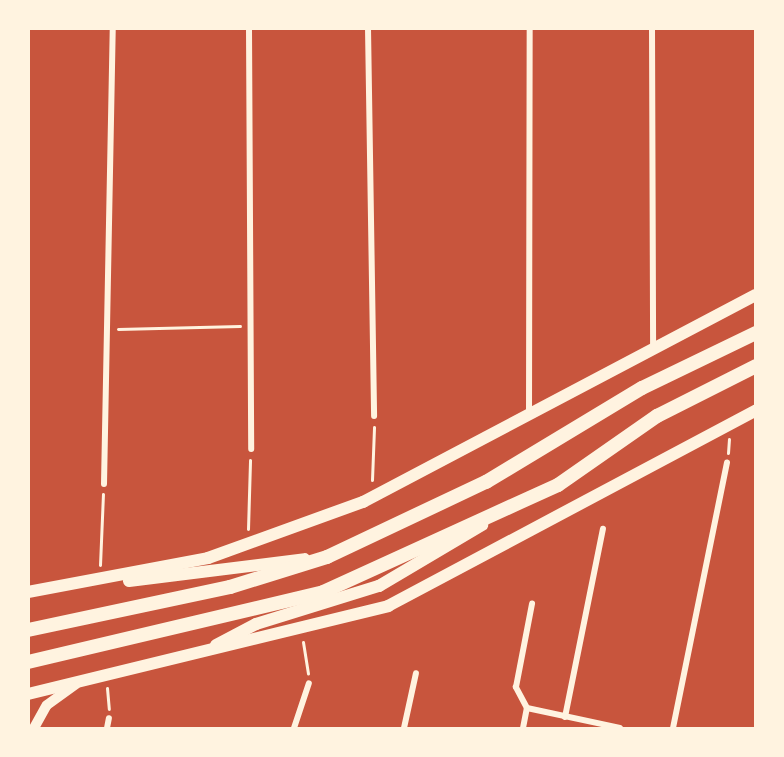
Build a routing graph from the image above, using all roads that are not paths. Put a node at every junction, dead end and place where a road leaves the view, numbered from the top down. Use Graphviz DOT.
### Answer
graph roads {
  1 [pos="112,28"];
  2 [pos="249,28"];
  3 [pos="368,28"];
  4 [pos="530,28"];
  5 [pos="652,28"];
  6 [pos="756,295"];
  7 [pos="756,333"];
  8 [pos="653,346"];
  9 [pos="756,366"];
  10 [pos="756,410"];
  11 [pos="374,416"];
  12 [pos="529,417"];
  13 [pos="250,449"];
  14 [pos="727,462"];
  15 [pos="104,484"];
  16 [pos="511,507"];
  17 [pos="603,529"];
  18 [pos="327,556"];
  19 [pos="99,582"];
  20 [pos="30,591"];
  21 [pos="532,604"];
  22 [pos="28,630"];
  23 [pos="199,654"];
  24 [pos="28,662"];
  25 [pos="416,673"];
  26 [pos="80,681"];
  27 [pos="309,683"];
  28 [pos="28,694"];
  29 [pos="527,708"];
  30 [pos="565,717"];
  31 [pos="109,718"];
  32 [pos="604,727"];
  33 [pos="34,729"];
  34 [pos="107,729"];
  35 [pos="294,729"];
  36 [pos="404,729"];
  37 [pos="523,729"];
  38 [pos="620,729"];
  39 [pos="673,729"];
  1 -- 15 [label="street"];
  2 -- 13 [label="street"];
  3 -- 11 [label="street"];
  4 -- 12 [label="street"];
  5 -- 8 [label="street"];
  6 -- 8 [label="main road"];
  7 -- 18 [label="main road"];
  8 -- 12 [label="main road"];
  9 -- 16 [label="main road"];
  10 -- 23 [label="main road"];
  12 -- 19 [label="main road"];
  14 -- 39 [label="street"];
  16 -- 23 [label="main road"];
  16 -- 24 [label="main road"];
  17 -- 30 [label="street"];
  18 -- 19 [label="main road"];
  18 -- 22 [label="main road"];
  19 -- 20 [label="main road"];
  21 -- 29 [label="street"];
  23 -- 26 [label="main road"];
  25 -- 36 [label="street"];
  26 -- 28 [label="main road"];
  26 -- 33 [label="street"];
  27 -- 35 [label="street"];
  29 -- 30 [label="street"];
  29 -- 37 [label="street"];
  30 -- 32 [label="street"];
  31 -- 34 [label="street"];
  32 -- 38 [label="street"];
}
